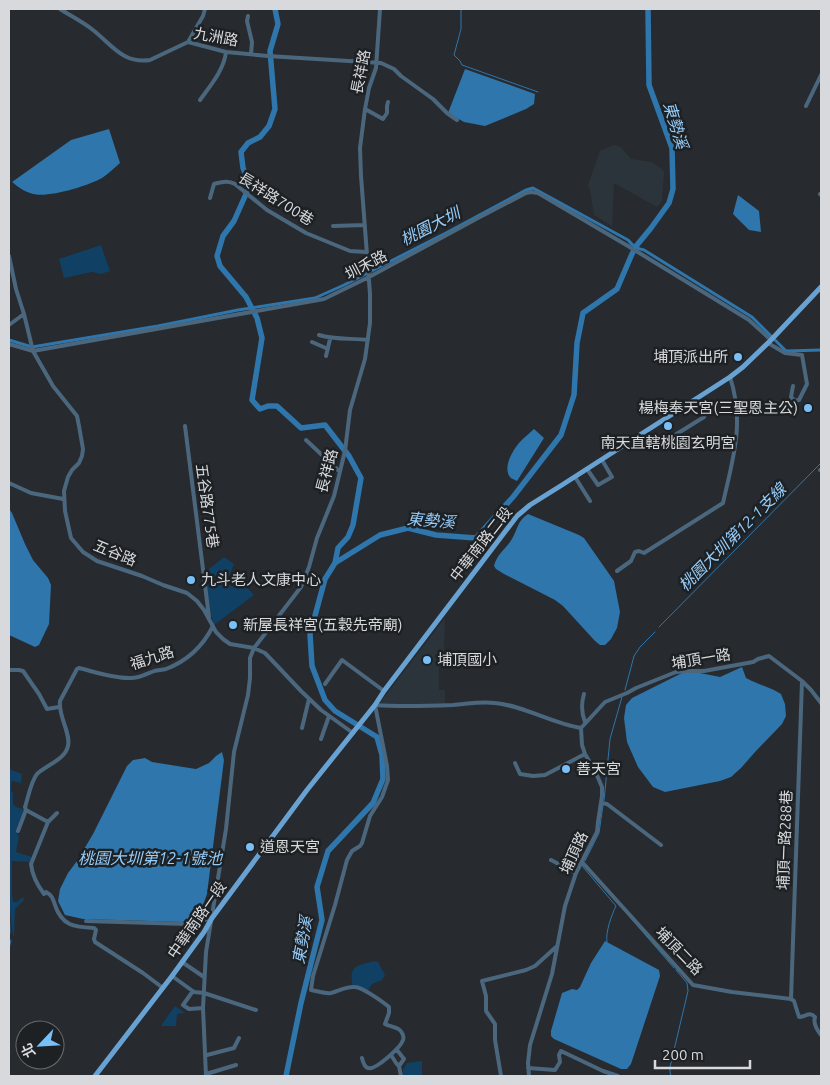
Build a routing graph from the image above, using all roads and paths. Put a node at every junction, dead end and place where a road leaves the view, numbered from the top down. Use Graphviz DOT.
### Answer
graph roads {
  1 [pos="60,9"];
  2 [pos="205,9"];
  3 [pos="380,9"];
  4 [pos="248,16"];
  5 [pos="188,42"];
  6 [pos="226,52"];
  7 [pos="251,54"];
  8 [pos="376,63"];
  9 [pos="821,75"];
  10 [pos="200,100"];
  11 [pos="388,102"];
  12 [pos="806,106"];
  13 [pos="365,109"];
  14 [pos="457,120"];
  15 [pos="210,198"];
  16 [pos="365,224"];
  17 [pos="333,226"];
  18 [pos="366,252"];
  19 [pos="9,256"];
  20 [pos="369,274"];
  21 [pos="821,287"];
  22 [pos="24,314"];
  23 [pos="9,325"];
  24 [pos="319,335"];
  25 [pos="330,339"];
  26 [pos="368,340"];
  27 [pos="771,340"];
  28 [pos="312,342"];
  29 [pos="9,344"];
  30 [pos="33,347"];
  31 [pos="328,349"];
  32 [pos="326,356"];
  33 [pos="730,377"];
  34 [pos="793,386"];
  35 [pos="695,400"];
  36 [pos="185,426"];
  37 [pos="306,440"];
  38 [pos="667,440"];
  39 [pos="602,460"];
  40 [pos="587,469"];
  41 [pos="339,471"];
  42 [pos="575,477"];
  43 [pos="9,482"];
  44 [pos="63,500"];
  45 [pos="590,501"];
  46 [pos="617,570"];
  47 [pos="210,619"];
  48 [pos="213,626"];
  49 [pos="254,648"];
  50 [pos="9,670"];
  51 [pos="802,681"];
  52 [pos="325,684"];
  53 [pos="384,691"];
  54 [pos="584,694"];
  55 [pos="310,699"];
  56 [pos="821,703"];
  57 [pos="375,705"];
  58 [pos="59,707"];
  59 [pos="368,714"];
  60 [pos="329,716"];
  61 [pos="585,722"];
  62 [pos="302,728"];
  63 [pos="581,728"];
  64 [pos="354,732"];
  65 [pos="321,739"];
  66 [pos="584,754"];
  67 [pos="515,763"];
  68 [pos="601,803"];
  69 [pos="26,810"];
  70 [pos="57,813"];
  71 [pos="48,822"];
  72 [pos="18,831"];
  73 [pos="661,845"];
  74 [pos="551,860"];
  75 [pos="582,862"];
  76 [pos="576,874"];
  77 [pos="212,918"];
  78 [pos="86,921"];
  79 [pos="556,947"];
  80 [pos="182,962"];
  81 [pos="172,976"];
  82 [pos="204,977"];
  83 [pos="163,988"];
  84 [pos="193,991"];
  85 [pos="204,993"];
  86 [pos="791,998"];
  87 [pos="203,1008"];
  88 [pos="256,1010"];
  89 [pos="821,1035"];
  90 [pos="239,1038"];
  91 [pos="397,1050"];
  92 [pos="204,1055"];
  93 [pos="391,1055"];
  94 [pos="362,1058"];
  95 [pos="236,1065"];
  96 [pos="399,1066"];
  97 [pos="528,1068"];
  98 [pos="206,1075"];
  99 [pos="95,1076"];
  100 [pos="401,1076"];
  101 [pos="501,1076"];
  102 [pos="529,1076"];
  103 [pos="618,1076"];
  1 -- 5 [label="street, 九洲路"];
  2 -- 5 [label="street"];
  3 -- 8 [label="street, 長祥路"];
  4 -- 7 [label="street"];
  5 -- 6 [label="street, 九洲路"];
  6 -- 7 [label="street, 九洲路"];
  6 -- 10 [label="street"];
  7 -- 8 [label="street, 九洲路"];
  8 -- 13 [label="street, 長祥路"];
  8 -- 14 [label="street"];
  9 -- 12 [label="street"];
  11 -- 13 [label="street"];
  13 -- 16 [label="street, 長祥路"];
  15 -- 18 [label="street, 長祥路700巷"];
  16 -- 17 [label="street"];
  16 -- 18 [label="street, 長祥路"];
  18 -- 20 [label="street, 長祥路"];
  19 -- 22 [label="street, 五谷路"];
  20 -- 26 [label="street, 長祥路"];
  20 -- 27 [label="street, 圳禾路"];
  20 -- 30 [label="street, 圳禾路"];
  21 -- 27 [label="main road, 中華南路二段"];
  22 -- 23 [label="street"];
  22 -- 30 [label="street, 五谷路"];
  24 -- 25 [label="street"];
  25 -- 26 [label="street"];
  25 -- 31 [label="street"];
  26 -- 41 [label="street, 長祥路"];
  27 -- 33 [label="main road, 中華南路二段"];
  27 -- 34 [label="street, 圳禾路"];
  28 -- 31 [label="street"];
  29 -- 30 [label="street, 圳禾路"];
  30 -- 44 [label="street, 五谷路"];
  31 -- 32 [label="street"];
  33 -- 35 [label="main road, 中華南路二段"];
  33 -- 46 [label="street"];
  35 -- 38 [label="street"];
  35 -- 39 [label="main road, 中華南路二段"];
  36 -- 47 [label="street, 五谷路775巷"];
  37 -- 41 [label="street"];
  39 -- 40 [label="main road, 中華南路二段"];
  39 -- 40 [label="street"];
  40 -- 42 [label="main road, 中華南路二段"];
  41 -- 49 [label="street, 長祥路"];
  42 -- 45 [label="street"];
  42 -- 53 [label="main road, 中華南路二段"];
  43 -- 44 [label="street"];
  44 -- 47 [label="street, 五谷路"];
  47 -- 48 [label="street, 五谷路"];
  48 -- 49 [label="street, 五谷路"];
  48 -- 58 [label="street, 福九路"];
  49 -- 55 [label="street"];
  49 -- 77 [label="street, 長祥路"];
  50 -- 58 [label="street"];
  51 -- 56 [label="street, 埔頂一路"];
  51 -- 61 [label="street, 埔頂一路"];
  51 -- 86 [label="street, 埔頂一路288巷"];
  52 -- 53 [label="street"];
  53 -- 57 [label="main road, 中華南路二段"];
  54 -- 61 [label="street"];
  55 -- 60 [label="street"];
  55 -- 62 [label="street"];
  57 -- 59 [label="main road, 中華南路二段"];
  57 -- 63 [label="street"];
  57 -- 91 [label="street"];
  58 -- 69 [label="street"];
  59 -- 64 [label="main road, 中華南路一段"];
  60 -- 64 [label="street"];
  60 -- 65 [label="street"];
  61 -- 63 [label="street, 埔頂一路"];
  63 -- 66 [label="street, 埔頂路"];
  64 -- 77 [label="main road, 中華南路一段"];
  66 -- 67 [label="street"];
  66 -- 68 [label="street, 埔頂路"];
  68 -- 73 [label="street"];
  68 -- 75 [label="street, 埔頂路"];
  69 -- 71 [label="street"];
  69 -- 72 [label="street"];
  70 -- 71 [label="street"];
  71 -- 83 [label="street"];
  74 -- 76 [label="street"];
  75 -- 76 [label="street, 埔頂路"];
  75 -- 86 [label="street, 埔頂二路"];
  76 -- 79 [label="street, 埔頂路"];
  77 -- 78 [label="street"];
  77 -- 80 [label="main road, 中華南路一段"];
  77 -- 82 [label="street, 長祥路"];
  79 -- 97 [label="street, 埔頂路"];
  79 -- 101 [label="street"];
  80 -- 81 [label="main road, 中華南路一段"];
  80 -- 82 [label="street"];
  81 -- 83 [label="main road, 中華南路一段"];
  81 -- 84 [label="street"];
  82 -- 85 [label="street, 長祥路"];
  83 -- 99 [label="main road, 中華南路一段"];
  84 -- 85 [label="street"];
  84 -- 87 [label="street"];
  85 -- 87 [label="street, 長祥路"];
  85 -- 88 [label="street"];
  86 -- 89 [label="street"];
  87 -- 92 [label="street, 長祥路"];
  90 -- 92 [label="street"];
  91 -- 93 [label="street"];
  91 -- 96 [label="street"];
  92 -- 98 [label="street, 長祥路"];
  93 -- 94 [label="street"];
  93 -- 96 [label="street"];
  95 -- 98 [label="street"];
  96 -- 100 [label="street"];
  97 -- 102 [label="street, 埔頂路"];
  97 -- 103 [label="street"];
}
